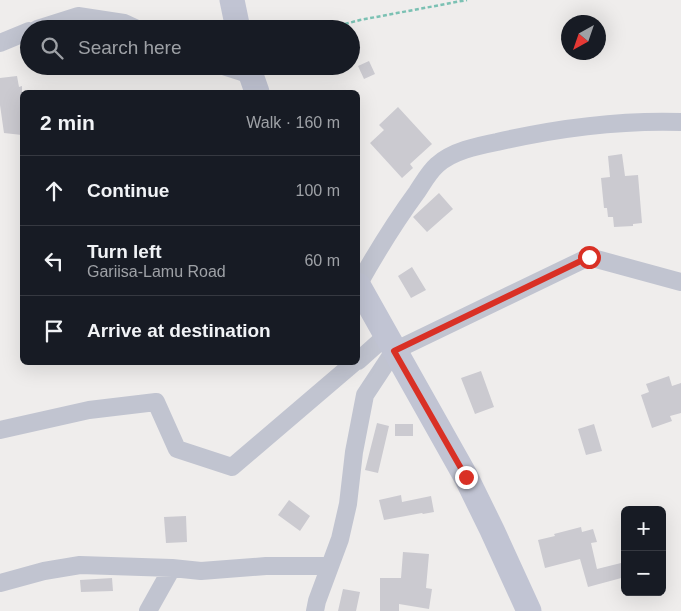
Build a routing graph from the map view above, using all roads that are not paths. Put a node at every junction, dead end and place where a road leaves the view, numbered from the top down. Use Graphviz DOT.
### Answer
graph roads {
  1 [pos="232,0"];
  2 [pos="65,20"];
  3 [pos="104,20"];
  4 [pos="236,20"];
  5 [pos="20,35"];
  6 [pos="0,42"];
  7 [pos="681,122"];
  8 [pos="360,282"];
  9 [pos="681,282"];
  10 [pos="360,289"];
  11 [pos="390,344"];
  12 [pos="360,360"];
  13 [pos="352,365"];
  14 [pos="0,430"];
  15 [pos="330,566"];
  16 [pos="172,568"];
  17 [pos="0,582"];
  18 [pos="148,611"];
  19 [pos="315,611"];
  20 [pos="529,611"];
  1 -- 4 [label="street"];
  2 -- 3 [label="street"];
  5 -- 6 [label="street"];
  7 -- 8 [label="street"];
  9 -- 11 [label="street"];
  10 -- 11 [label="street"];
  11 -- 12 [label="street"];
  11 -- 15 [label="street"];
  11 -- 20 [label="street"];
  13 -- 14 [label="street"];
  15 -- 16 [label="street"];
  15 -- 19 [label="street"];
  16 -- 17 [label="street"];
  16 -- 18 [label="street"];
}
